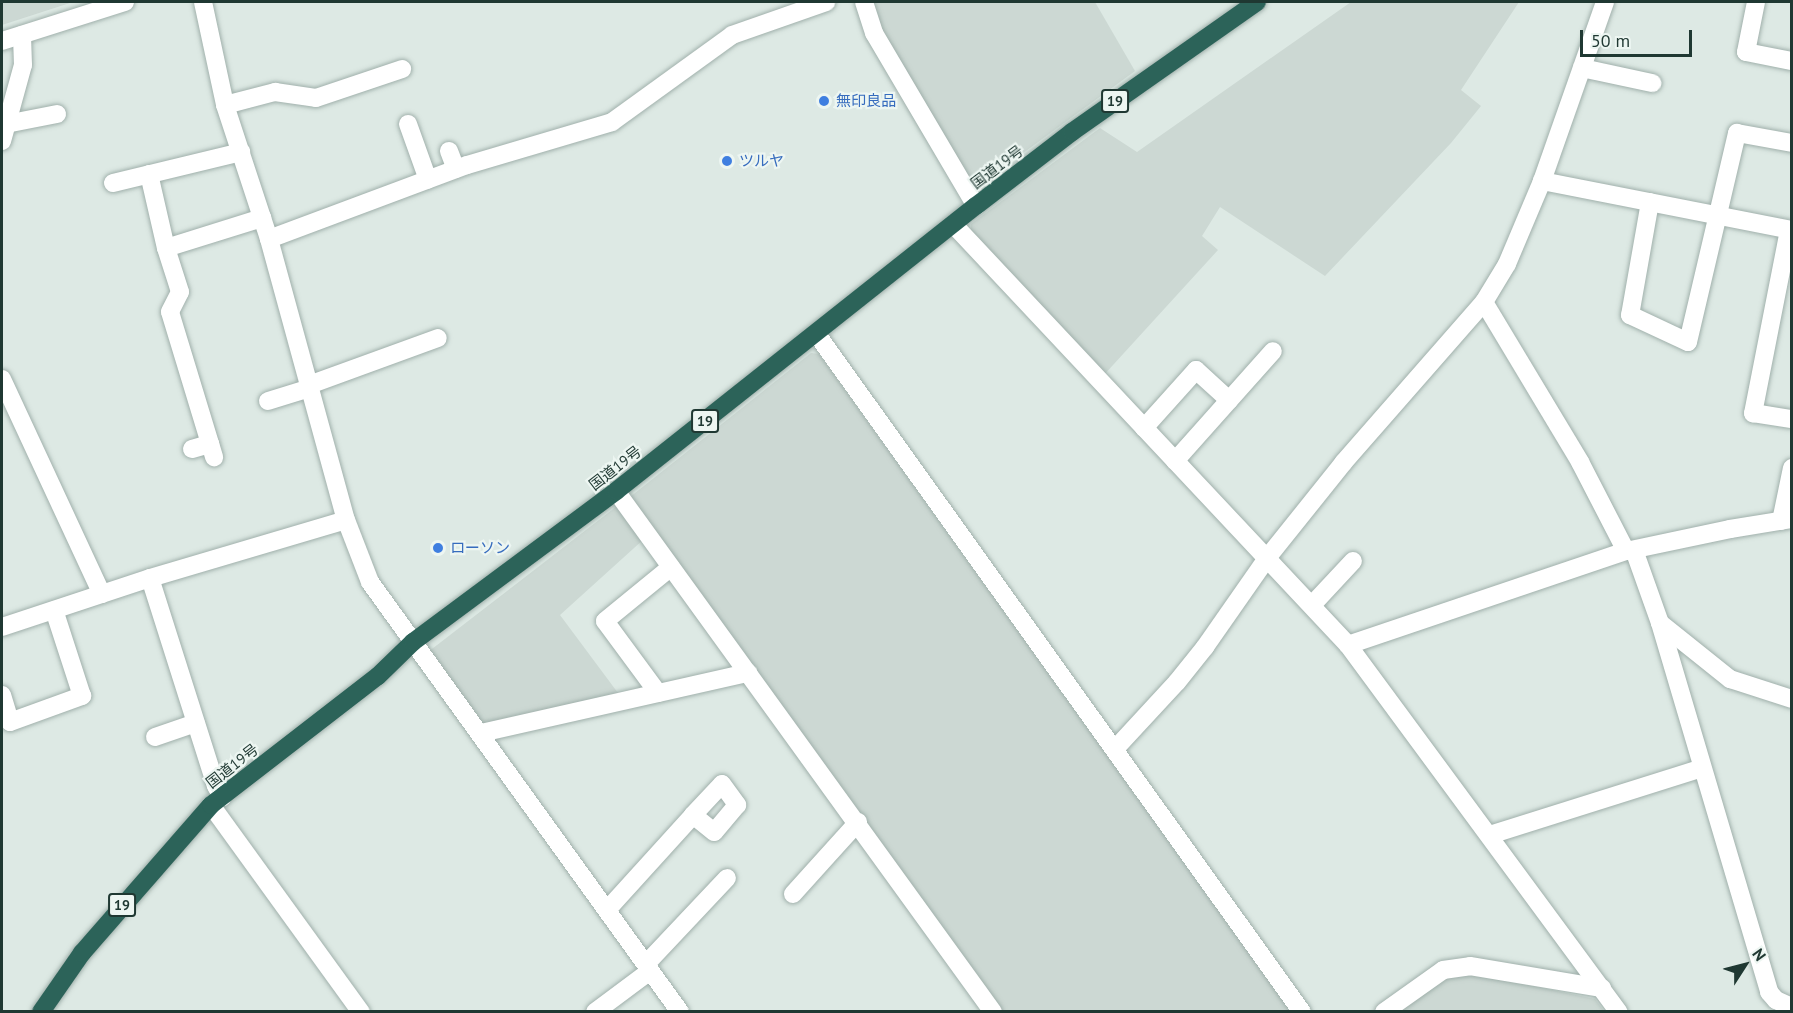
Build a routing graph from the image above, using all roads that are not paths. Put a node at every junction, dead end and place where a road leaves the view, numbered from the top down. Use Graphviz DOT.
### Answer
graph roads {
  1 [pos="125,2"];
  2 [pos="203,2"];
  3 [pos="826,2"];
  4 [pos="864,2"];
  5 [pos="1257,2"];
  6 [pos="1605,2"];
  7 [pos="1756,2"];
  8 [pos="22,35"];
  9 [pos="2,41"];
  10 [pos="1791,61"];
  11 [pos="391,67"];
  12 [pos="1582,68"];
  13 [pos="1652,83"];
  14 [pos="225,105"];
  15 [pos="57,114"];
  16 [pos="408,124"];
  17 [pos="4,133"];
  18 [pos="1791,143"];
  19 [pos="449,151"];
  20 [pos="241,152"];
  21 [pos="456,169"];
  22 [pos="149,174"];
  23 [pos="428,180"];
  24 [pos="1542,181"];
  25 [pos="113,183"];
  26 [pos="1650,202"];
  27 [pos="976,206"];
  28 [pos="1718,217"];
  29 [pos="262,218"];
  30 [pos="953,224"];
  31 [pos="1790,230"];
  32 [pos="269,239"];
  33 [pos="166,248"];
  34 [pos="1484,302"];
  35 [pos="816,333"];
  36 [pos="438,338"];
  37 [pos="1273,351"];
  38 [pos="2,379"];
  39 [pos="310,387"];
  40 [pos="268,400"];
  41 [pos="1229,400"];
  42 [pos="1791,419"];
  43 [pos="1144,428"];
  44 [pos="192,450"];
  45 [pos="1175,461"];
  46 [pos="1791,468"];
  47 [pos="616,491"];
  48 [pos="346,520"];
  49 [pos="1786,520"];
  50 [pos="1630,551"];
  51 [pos="1268,558"];
  52 [pos="1353,561"];
  53 [pos="671,567"];
  54 [pos="150,578"];
  55 [pos="102,594"];
  56 [pos="1312,605"];
  57 [pos="54,610"];
  58 [pos="1660,623"];
  59 [pos="2,627"];
  60 [pos="413,642"];
  61 [pos="1348,645"];
  62 [pos="748,673"];
  63 [pos="658,693"];
  64 [pos="2,695"];
  65 [pos="1791,699"];
  66 [pos="196,723"];
  67 [pos="481,733"];
  68 [pos="155,737"];
  69 [pos="1115,749"];
  70 [pos="1702,768"];
  71 [pos="217,801"];
  72 [pos="693,815"];
  73 [pos="858,822"];
  74 [pos="1490,835"];
  75 [pos="728,878"];
  76 [pos="793,894"];
  77 [pos="607,910"];
  78 [pos="648,967"];
  79 [pos="1602,988"];
  80 [pos="1791,1007"];
  81 [pos="41,1011"];
  82 [pos="361,1011"];
  83 [pos="595,1011"];
  84 [pos="680,1011"];
  85 [pos="993,1011"];
  86 [pos="1302,1011"];
  87 [pos="1384,1011"];
  88 [pos="1619,1011"];
  1 -- 8 [label="street"];
  2 -- 14 [label="street"];
  3 -- 21 [label="street"];
  4 -- 27 [label="street"];
  5 -- 27 [label="highway, 国道19号 / 19"];
  6 -- 12 [label="street"];
  7 -- 10 [label="street"];
  8 -- 9 [label="street"];
  8 -- 17 [label="street"];
  11 -- 14 [label="street"];
  12 -- 13 [label="street"];
  12 -- 24 [label="street"];
  14 -- 20 [label="street"];
  15 -- 17 [label="street"];
  16 -- 23 [label="street"];
  18 -- 28 [label="street"];
  19 -- 21 [label="street"];
  20 -- 22 [label="street"];
  20 -- 29 [label="street"];
  21 -- 23 [label="street"];
  22 -- 25 [label="street"];
  22 -- 33 [label="street"];
  23 -- 32 [label="street"];
  24 -- 26 [label="street"];
  24 -- 34 [label="street"];
  26 -- 28 [label="street"];
  26 -- 28 [label="street"];
  27 -- 30 [label="highway, 国道19号 / 19"];
  28 -- 31 [label="street"];
  29 -- 32 [label="street"];
  29 -- 33 [label="street"];
  30 -- 35 [label="highway, 国道19号 / 19"];
  30 -- 43 [label="street"];
  31 -- 42 [label="street"];
  32 -- 39 [label="street"];
  33 -- 44 [label="street"];
  34 -- 50 [label="street"];
  34 -- 51 [label="street"];
  35 -- 47 [label="highway, 国道19号 / 19"];
  35 -- 69 [label="street"];
  36 -- 39 [label="street"];
  37 -- 41 [label="street"];
  38 -- 55 [label="street"];
  39 -- 40 [label="street"];
  39 -- 48 [label="street"];
  41 -- 43 [label="street"];
  41 -- 45 [label="street"];
  43 -- 45 [label="street"];
  45 -- 51 [label="street"];
  46 -- 49 [label="street"];
  47 -- 53 [label="street"];
  47 -- 60 [label="highway, 国道19号 / 19"];
  48 -- 54 [label="street"];
  48 -- 60 [label="street"];
  49 -- 50 [label="street"];
  50 -- 58 [label="street"];
  50 -- 61 [label="street"];
  51 -- 56 [label="street"];
  51 -- 69 [label="street"];
  52 -- 56 [label="street"];
  53 -- 62 [label="street"];
  53 -- 63 [label="street"];
  54 -- 55 [label="street"];
  54 -- 66 [label="street"];
  55 -- 57 [label="street"];
  56 -- 61 [label="street"];
  57 -- 59 [label="street"];
  57 -- 64 [label="street"];
  58 -- 65 [label="street"];
  58 -- 70 [label="street"];
  60 -- 67 [label="street"];
  60 -- 71 [label="highway, 国道19号 / 19"];
  61 -- 74 [label="street"];
  62 -- 63 [label="street"];
  62 -- 73 [label="street"];
  63 -- 67 [label="street"];
  66 -- 68 [label="street"];
  66 -- 71 [label="street"];
  67 -- 77 [label="street"];
  69 -- 86 [label="street"];
  70 -- 74 [label="street"];
  70 -- 80 [label="street"];
  71 -- 81 [label="highway, 国道19号 / 19"];
  71 -- 82 [label="street"];
  72 -- 77 [label="street"];
  73 -- 76 [label="street"];
  73 -- 85 [label="street"];
  74 -- 79 [label="street"];
  75 -- 78 [label="street"];
  77 -- 78 [label="street"];
  78 -- 83 [label="street"];
  78 -- 84 [label="street"];
  79 -- 87 [label="street"];
  79 -- 88 [label="street"];
}
